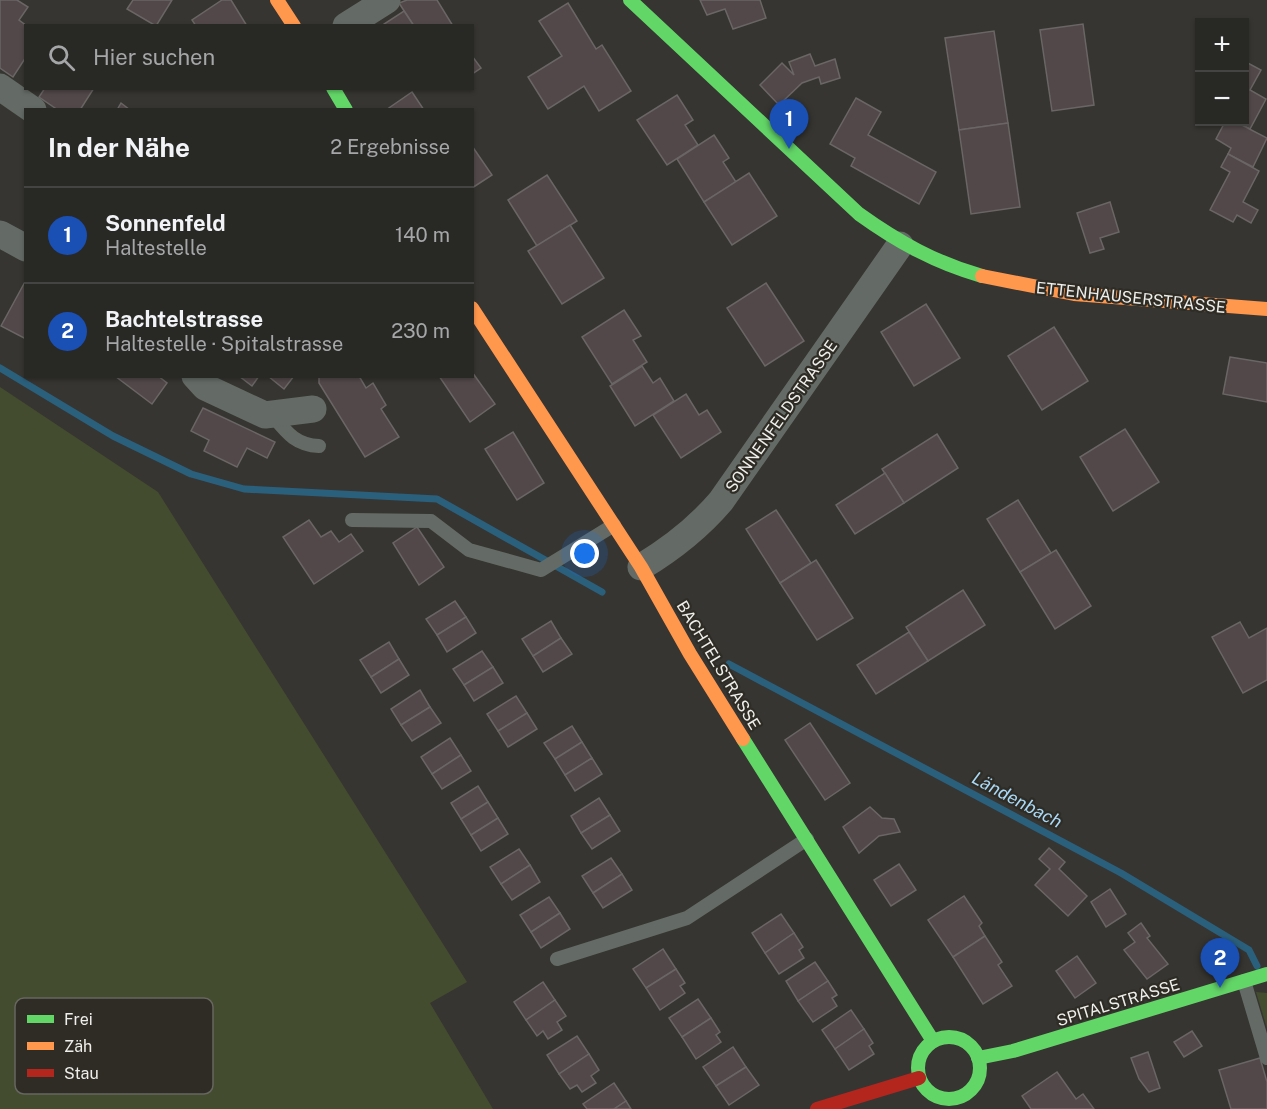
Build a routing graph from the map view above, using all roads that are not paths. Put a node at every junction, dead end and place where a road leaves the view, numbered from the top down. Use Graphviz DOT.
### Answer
graph roads {
  1 [pos="277,0"];
  2 [pos="387,0"];
  3 [pos="630,0"];
  4 [pos="293,24"];
  5 [pos="349,24"];
  6 [pos="0,87"];
  7 [pos="334,90"];
  8 [pos="30,108"];
  9 [pos="345,108"];
  10 [pos="0,234"];
  11 [pos="900,245"];
  12 [pos="24,247"];
  13 [pos="1267,309"];
  14 [pos="474,311"];
  15 [pos="197,378"];
  16 [pos="313,409"];
  17 [pos="273,416"];
  18 [pos="319,446"];
  19 [pos="352,520"];
  20 [pos="614,525"];
  21 [pos="641,567"];
  22 [pos="807,838"];
  23 [pos="557,959"];
  24 [pos="1267,974"];
  25 [pos="1248,980"];
  26 [pos="933,1041"];
  27 [pos="978,1058"];
  28 [pos="1267,1058"];
  29 [pos="919,1078"];
  30 [pos="967,1094"];
  31 [pos="817,1109"];
  32 [pos="976,1109"];
  1 -- 4 [label="street"];
  2 -- 5 [label="street"];
  3 -- 11 [label="street, ETTENHAUSERSTRASSE"];
  6 -- 8 [label="street"];
  7 -- 9 [label="street"];
  10 -- 12 [label="street"];
  11 -- 13 [label="street, ETTENHAUSERSTRASSE"];
  11 -- 21 [label="street, SONNENFELDSTRASSE"];
  14 -- 20 [label="street, BACHTELSTRASSE"];
  15 -- 17 [label="street"];
  16 -- 17 [label="street"];
  17 -- 18 [label="lane"];
  19 -- 20 [label="lane"];
  20 -- 21 [label="street, BACHTELSTRASSE"];
  21 -- 22 [label="street, BACHTELSTRASSE"];
  22 -- 23 [label="lane"];
  22 -- 26 [label="street, BACHTELSTRASSE"];
  24 -- 25 [label="street, SPITALSTRASSE"];
  25 -- 27 [label="street, SPITALSTRASSE"];
  25 -- 28 [label="lane"];
  26 -- 27 [label="street"];
  26 -- 29 [label="street"];
  27 -- 30 [label="street"];
  29 -- 30 [label="street"];
  29 -- 31 [label="street"];
  30 -- 32 [label="street"];
}
